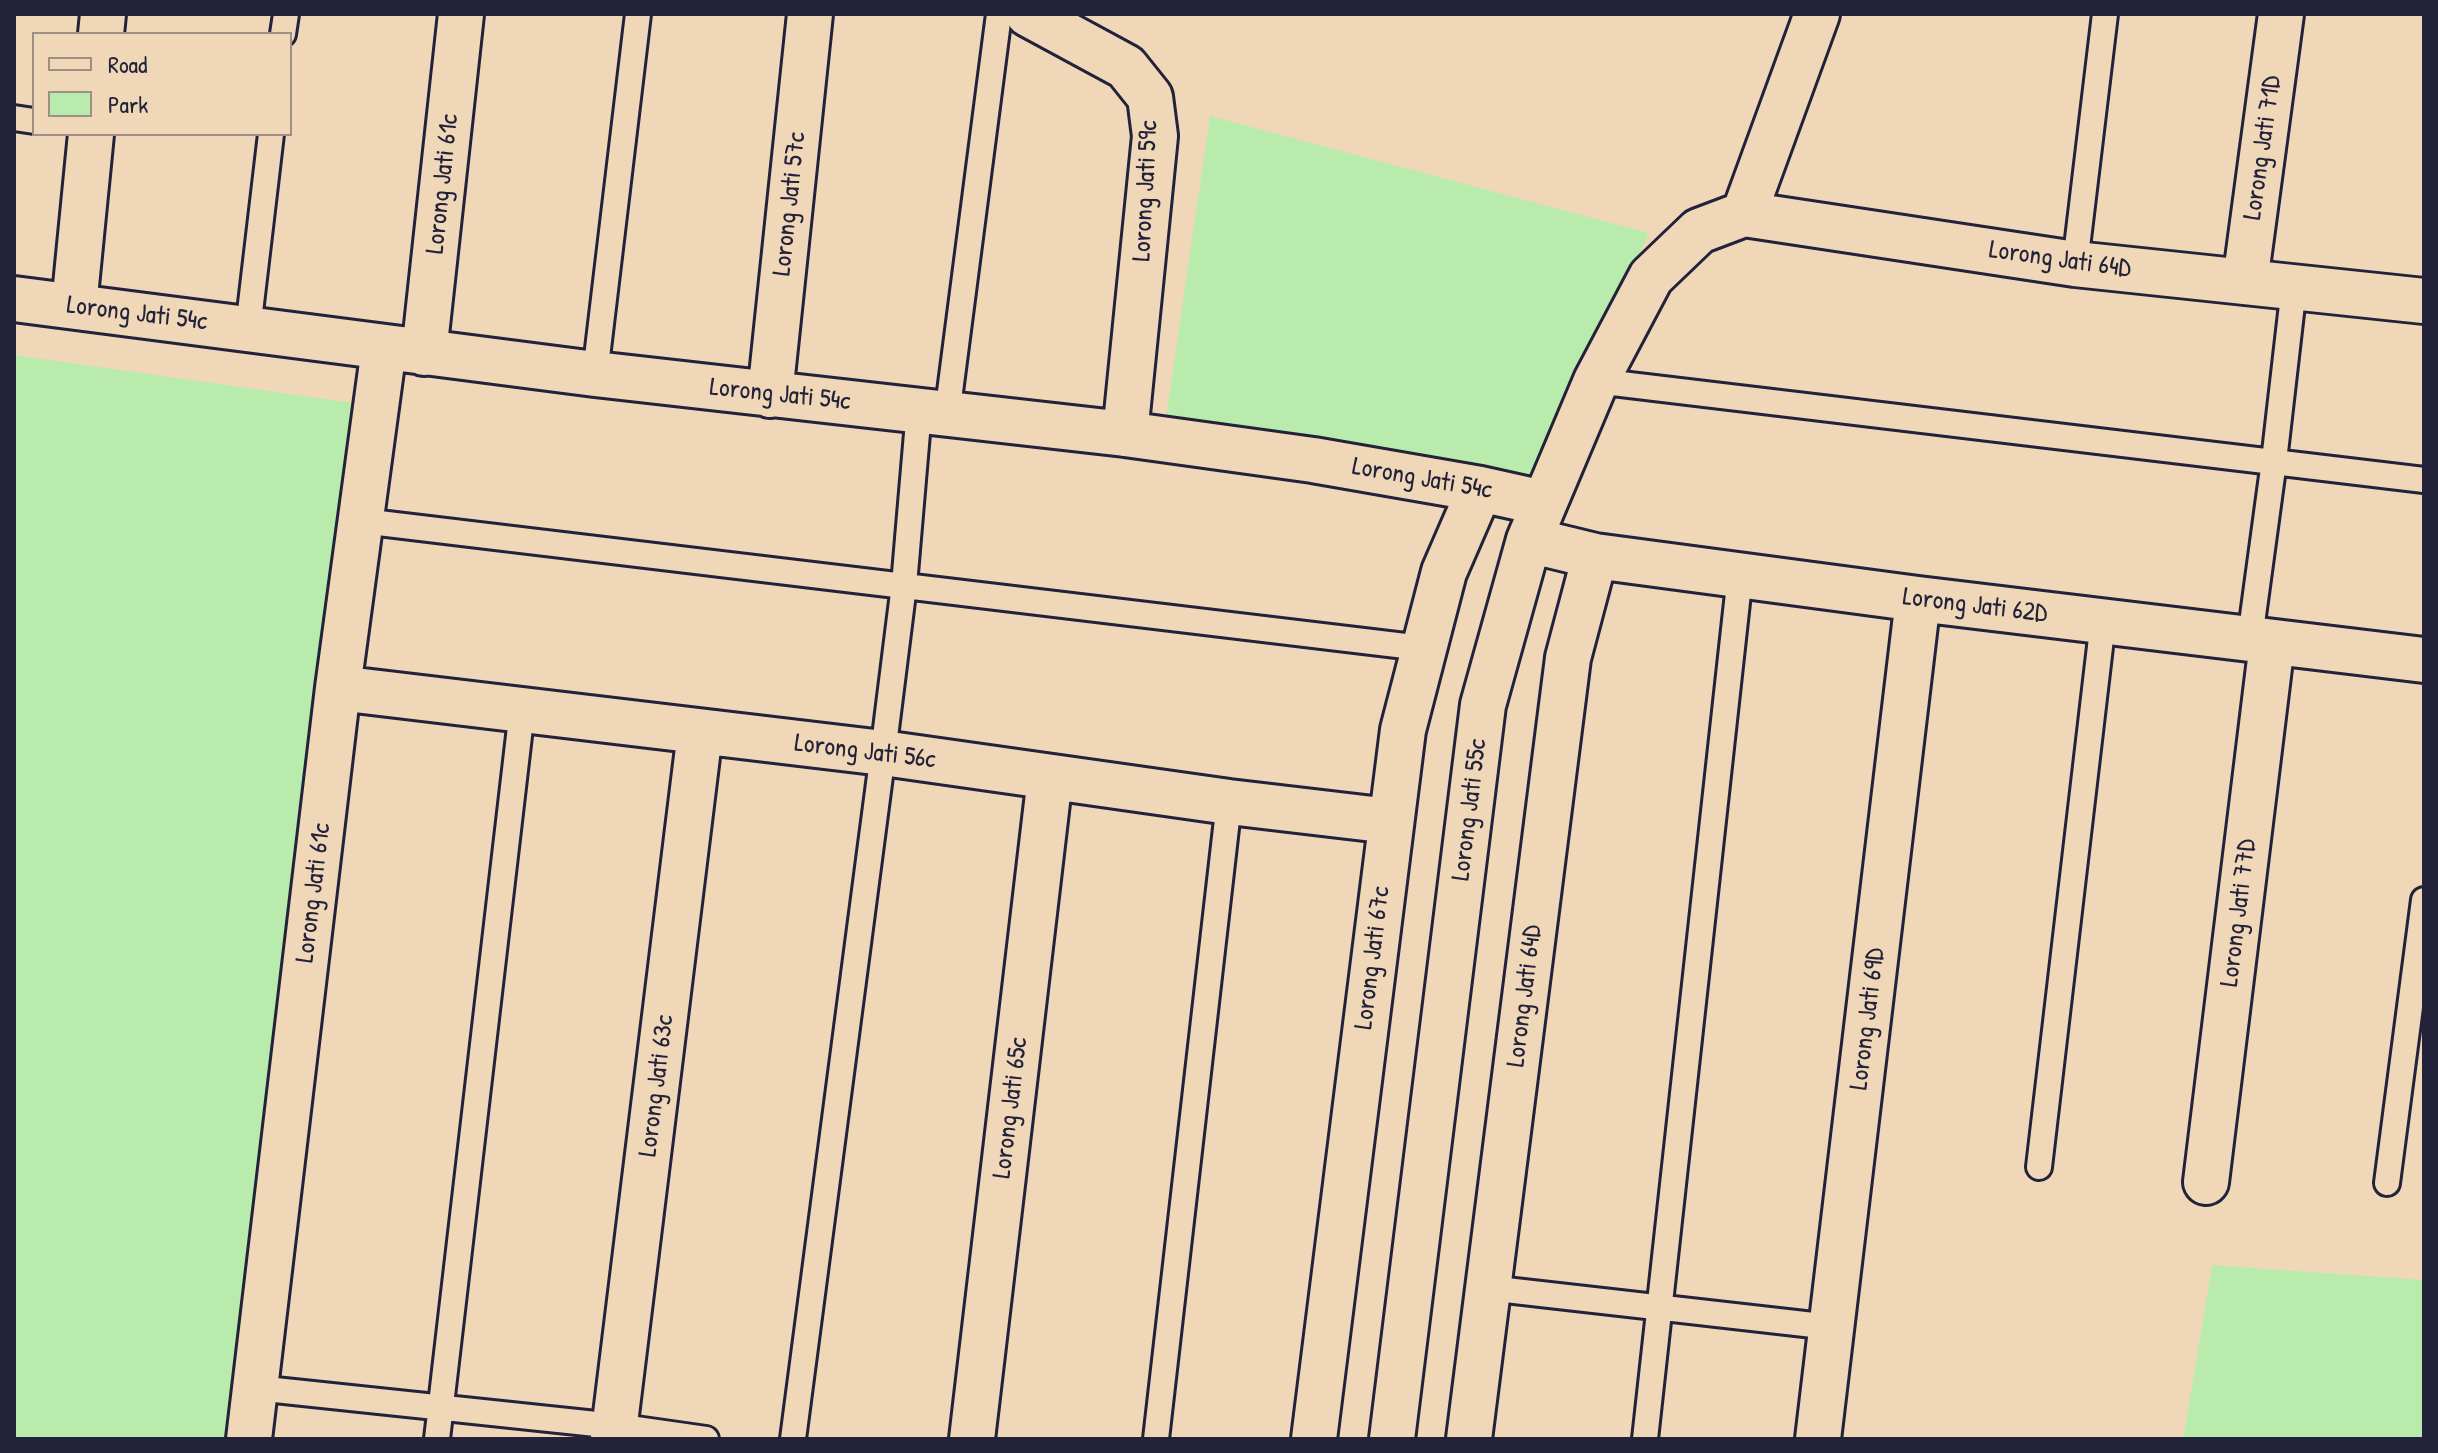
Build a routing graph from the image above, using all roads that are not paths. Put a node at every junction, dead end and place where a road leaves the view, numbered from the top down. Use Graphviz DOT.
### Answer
graph roads {
  1 [pos="461,14"];
  2 [pos="638,14"];
  3 [pos="810,14"];
  4 [pos="999,14"];
  5 [pos="1028,14"];
  6 [pos="1817,14"];
  7 [pos="2105,14"];
  8 [pos="2281,14"];
  9 [pos="91,136"];
  10 [pos="271,136"];
  11 [pos="1744,214"];
  12 [pos="1699,231"];
  13 [pos="2075,264"];
  14 [pos="2245,282"];
  15 [pos="2294,287"];
  16 [pos="14,299"];
  17 [pos="2424,301"];
  18 [pos="74,306"];
  19 [pos="248,329"];
  20 [pos="404,350"];
  21 [pos="595,374"];
  22 [pos="1596,381"];
  23 [pos="770,395"];
  24 [pos="933,413"];
  25 [pos="1125,434"];
  26 [pos="2274,461"];
  27 [pos="2424,480"];
  28 [pos="1480,489"];
  29 [pos="362,521"];
  30 [pos="1536,522"];
  31 [pos="1595,556"];
  32 [pos="1740,575"];
  33 [pos="904,585"];
  34 [pos="1918,599"];
  35 [pos="2103,621"];
  36 [pos="2261,640"];
  37 [pos="1422,648"];
  38 [pos="2424,660"];
  39 [pos="338,688"];
  40 [pos="522,710"];
  41 [pos="700,732"];
  42 [pos="883,753"];
  43 [pos="1050,777"];
  44 [pos="1229,802"];
  45 [pos="1390,821"];
  46 [pos="2424,900"];
  47 [pos="2039,1167"];
  48 [pos="2206,1182"];
  49 [pos="2387,1183"];
  50 [pos="1488,1288"];
  51 [pos="1661,1307"];
  52 [pos="1831,1327"];
  53 [pos="256,1388"];
  54 [pos="441,1408"];
  55 [pos="614,1432"];
  56 [pos="249,1439"];
  57 [pos="437,1439"];
  58 [pos="706,1439"];
  59 [pos="793,1439"];
  60 [pos="972,1439"];
  61 [pos="1156,1439"];
  62 [pos="1314,1439"];
  63 [pos="1392,1439"];
  64 [pos="1469,1439"];
  65 [pos="1645,1439"];
  66 [pos="1818,1439"];
  1 -- 20 [label="street, Lorong Jati 61c"];
  2 -- 21 [label="lane"];
  3 -- 23 [label="street, Lorong Jati 57c"];
  4 -- 24 [label="lane"];
  5 -- 25 [label="street, Lorong Jati 59c"];
  6 -- 11 [label="street"];
  7 -- 13 [label="lane"];
  8 -- 14 [label="street, Lorong Jati 71D"];
  9 -- 18 [label="street"];
  10 -- 19 [label="lane"];
  11 -- 12 [label="street, Lorong Jati 64D"];
  11 -- 13 [label="street, Lorong Jati 64D"];
  12 -- 22 [label="street, Lorong Jati 55c"];
  13 -- 14 [label="street, Lorong Jati 64D"];
  14 -- 15 [label="street, Lorong Jati 64D"];
  15 -- 17 [label="street, Lorong Jati 64D"];
  15 -- 26 [label="lane"];
  16 -- 18 [label="street, Lorong Jati 54c"];
  18 -- 19 [label="street, Lorong Jati 54c"];
  19 -- 20 [label="street, Lorong Jati 54c"];
  20 -- 21 [label="street, Lorong Jati 54c"];
  20 -- 29 [label="street, Lorong Jati 61c"];
  21 -- 23 [label="street, Lorong Jati 54c"];
  22 -- 26 [label="lane"];
  22 -- 30 [label="street, Lorong Jati 55c"];
  23 -- 24 [label="street, Lorong Jati 54c"];
  24 -- 25 [label="street, Lorong Jati 54c"];
  24 -- 33 [label="lane"];
  25 -- 28 [label="street, Lorong Jati 54c"];
  26 -- 27 [label="lane"];
  26 -- 36 [label="lane"];
  28 -- 30 [label="street, Lorong Jati 54c"];
  28 -- 37 [label="street, Lorong Jati 67c"];
  29 -- 33 [label="lane"];
  29 -- 39 [label="street, Lorong Jati 61c"];
  30 -- 31 [label="street, Lorong Jati 62D"];
  30 -- 63 [label="street, Lorong Jati 55c"];
  31 -- 32 [label="street, Lorong Jati 62D"];
  31 -- 50 [label="street, Lorong Jati 64D"];
  32 -- 34 [label="street, Lorong Jati 62D"];
  32 -- 51 [label="lane"];
  33 -- 37 [label="lane"];
  33 -- 42 [label="lane"];
  34 -- 35 [label="street, Lorong Jati 62D"];
  34 -- 52 [label="street, Lorong Jati 69D"];
  35 -- 36 [label="street, Lorong Jati 62D"];
  35 -- 47 [label="lane"];
  36 -- 38 [label="street, Lorong Jati 62D"];
  36 -- 48 [label="street, Lorong Jati 77D"];
  37 -- 45 [label="street, Lorong Jati 67c"];
  39 -- 40 [label="street, Lorong Jati 56c"];
  39 -- 53 [label="street, Lorong Jati 61c"];
  40 -- 41 [label="street, Lorong Jati 56c"];
  40 -- 54 [label="lane"];
  41 -- 42 [label="street, Lorong Jati 56c"];
  41 -- 55 [label="street, Lorong Jati 63c"];
  42 -- 43 [label="street, Lorong Jati 56c"];
  42 -- 59 [label="lane"];
  43 -- 44 [label="street, Lorong Jati 56c"];
  43 -- 60 [label="street, Lorong Jati 65c"];
  44 -- 45 [label="street, Lorong Jati 56c"];
  44 -- 61 [label="lane"];
  45 -- 62 [label="street, Lorong Jati 67c"];
  46 -- 49 [label="lane"];
  50 -- 51 [label="lane"];
  50 -- 64 [label="street, Lorong Jati 64D"];
  51 -- 52 [label="lane"];
  51 -- 65 [label="lane"];
  52 -- 66 [label="street, Lorong Jati 69D"];
  53 -- 54 [label="lane"];
  53 -- 56 [label="street, Lorong Jati 61c"];
  54 -- 55 [label="lane"];
  54 -- 57 [label="lane"];
  55 -- 58 [label="lane"];
}
